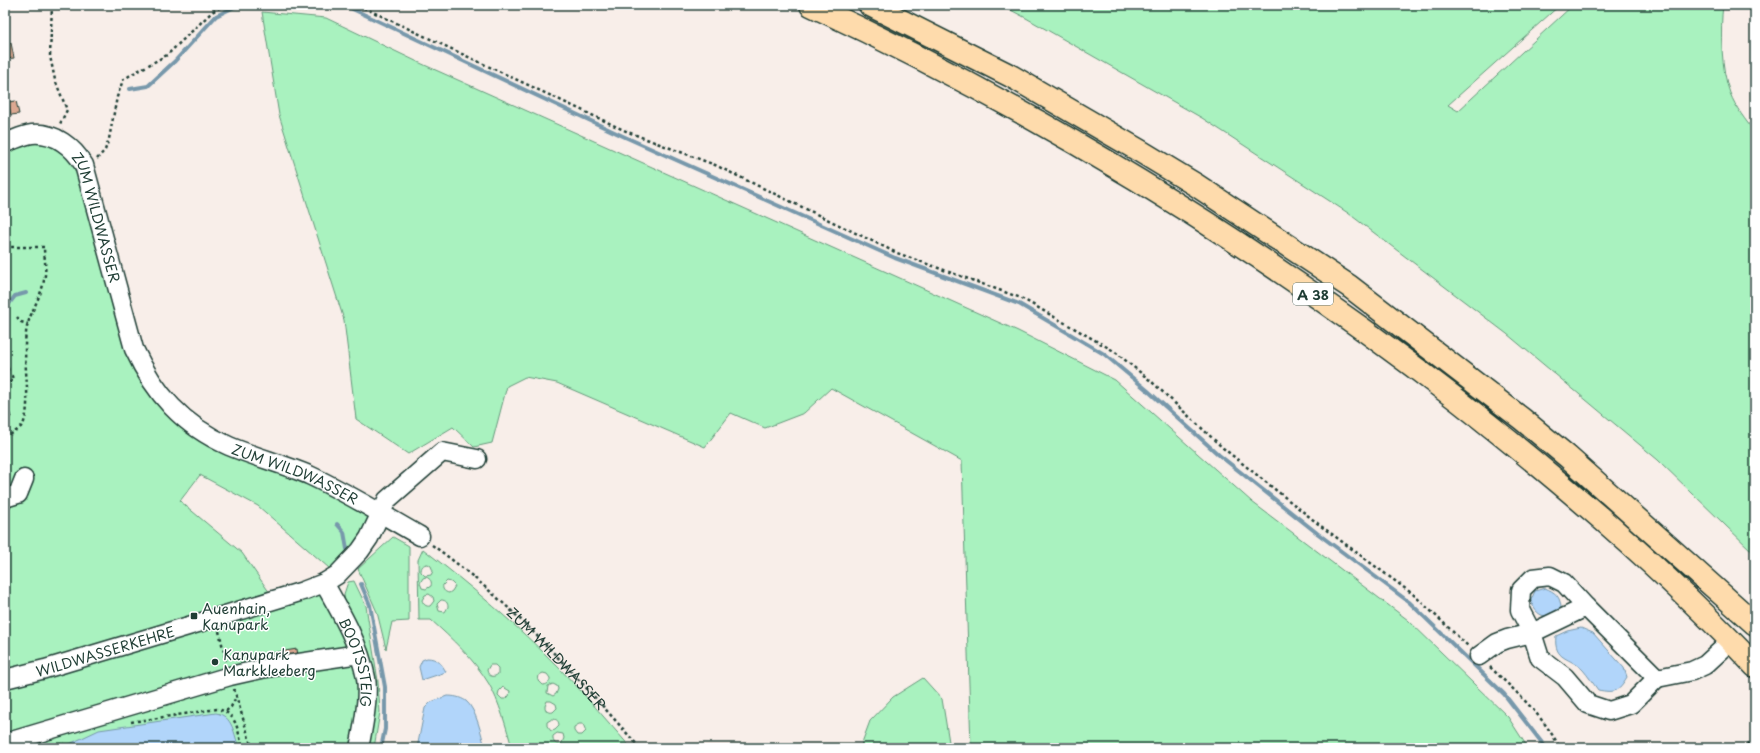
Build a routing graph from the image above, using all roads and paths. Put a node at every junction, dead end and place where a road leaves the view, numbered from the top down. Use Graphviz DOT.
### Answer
graph roads {
  1 [pos="52,5"];
  2 [pos="224,5"];
  3 [pos="358,5"];
  4 [pos="811,5"];
  5 [pos="870,5"];
  6 [pos="1755,5"];
  7 [pos="1755,10"];
  8 [pos="52,136"];
  9 [pos="5,143"];
  10 [pos="84,165"];
  11 [pos="5,247"];
  12 [pos="17,316"];
  13 [pos="28,324"];
  14 [pos="8,374"];
  15 [pos="5,386"];
  16 [pos="5,437"];
  17 [pos="477,459"];
  18 [pos="24,479"];
  19 [pos="5,498"];
  20 [pos="380,513"];
  21 [pos="420,536"];
  22 [pos="324,583"];
  23 [pos="1586,607"];
  24 [pos="1755,624"];
  25 [pos="218,630"];
  26 [pos="1532,633"];
  27 [pos="1731,641"];
  28 [pos="359,654"];
  29 [pos="1479,656"];
  30 [pos="1755,666"];
  31 [pos="229,671"];
  32 [pos="1657,678"];
  33 [pos="5,679"];
  34 [pos="236,697"];
  35 [pos="226,711"];
  36 [pos="127,723"];
  37 [pos="1755,739"];
  38 [pos="65,742"];
  39 [pos="5,743"];
  40 [pos="53,748"];
  41 [pos="243,748"];
  42 [pos="252,748"];
  43 [pos="359,748"];
  44 [pos="640,748"];
  45 [pos="1560,748"];
  46 [pos="1742,748"];
  1 -- 8 [label="path"];
  2 -- 10 [label="path"];
  3 -- 29 [label="path"];
  4 -- 27 [label="highway, A 38"];
  5 -- 24 [label="highway, A 38"];
  6 -- 7 [label="path"];
  8 -- 9 [label="street"];
  8 -- 10 [label="street, ZUM WILDWASSER"];
  10 -- 20 [label="street, ZUM WILDWASSER"];
  11 -- 13 [label="path"];
  12 -- 13 [label="path"];
  13 -- 16 [label="path"];
  14 -- 15 [label="path"];
  17 -- 20 [label="street, WILDWASSERKEHRE"];
  18 -- 19 [label="street"];
  20 -- 21 [label="street, ZUM WILDWASSER"];
  20 -- 22 [label="street, WILDWASSERKEHRE"];
  21 -- 44 [label="path, ZUM WILDWASSER"];
  22 -- 28 [label="street, BOOTSSTEIG"];
  22 -- 33 [label="street, WILDWASSERKEHRE"];
  23 -- 26 [label="street"];
  23 -- 26 [label="street"];
  23 -- 32 [label="street"];
  25 -- 31 [label="path"];
  26 -- 29 [label="street"];
  26 -- 32 [label="street"];
  27 -- 30 [label="highway, A 38"];
  27 -- 32 [label="street"];
  28 -- 31 [label="street"];
  28 -- 43 [label="street, BOOTSSTEIG"];
  29 -- 45 [label="path"];
  31 -- 34 [label="path"];
  31 -- 39 [label="street"];
  34 -- 35 [label="path"];
  34 -- 42 [label="path"];
  35 -- 36 [label="path"];
  35 -- 41 [label="path"];
  37 -- 46 [label="path"];
  38 -- 40 [label="path"];
}
